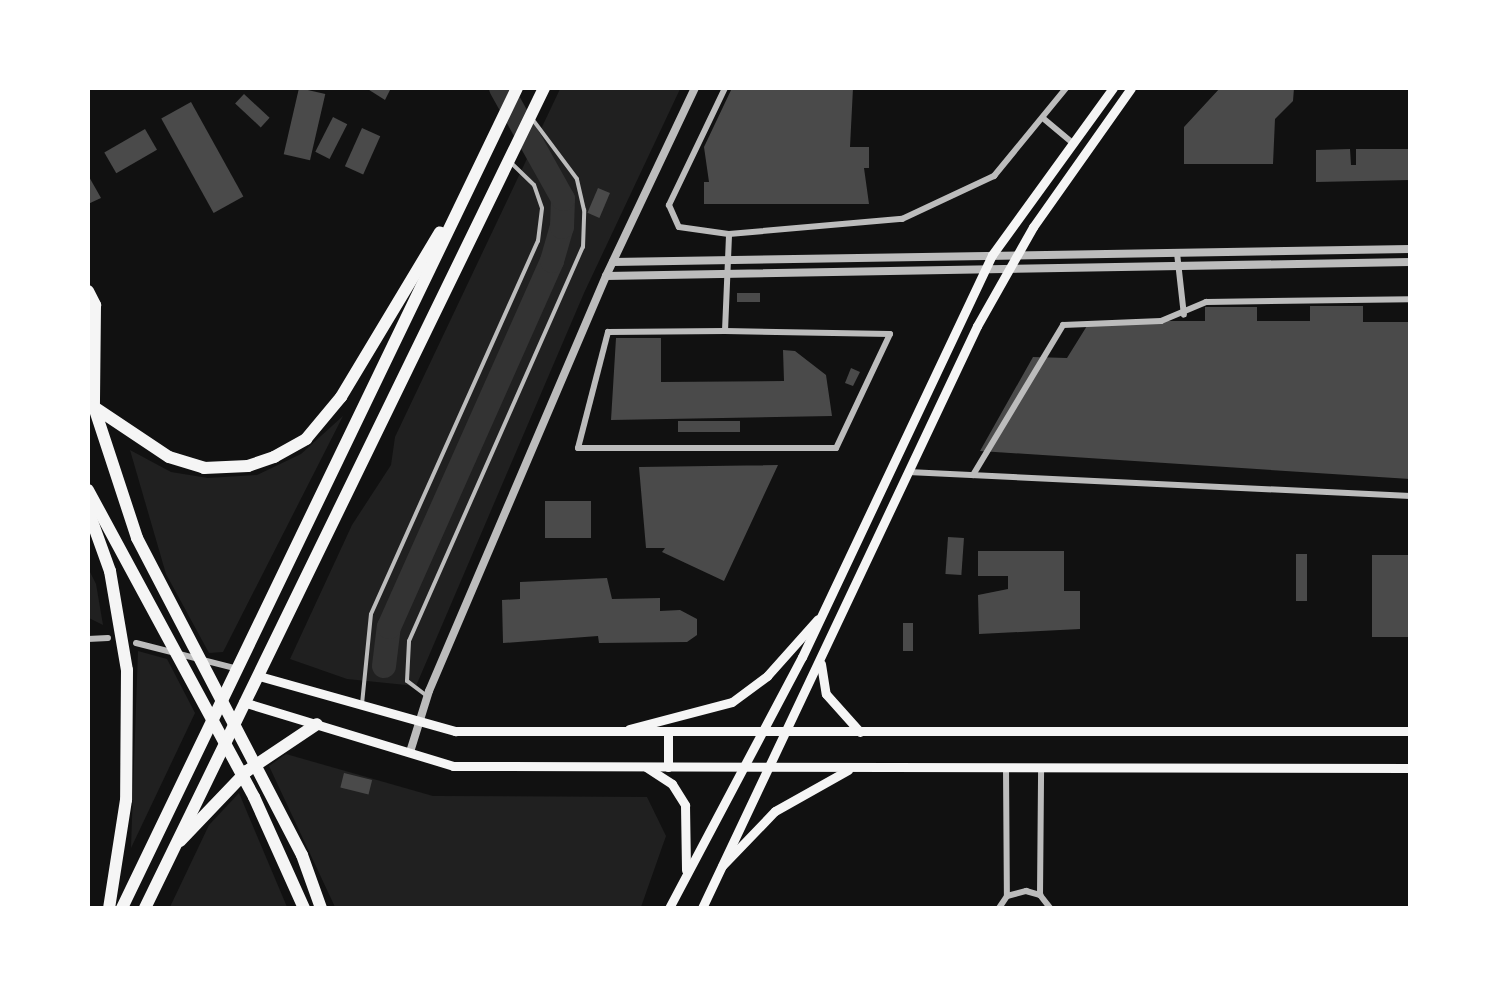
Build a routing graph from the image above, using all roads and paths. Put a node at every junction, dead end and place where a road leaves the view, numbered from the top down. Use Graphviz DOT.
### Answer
graph roads {
  1 [pos="517,88"];
  2 [pos="544,88"];
  3 [pos="695,88"];
  4 [pos="725,88"];
  5 [pos="1066,88"];
  6 [pos="1113,88"];
  7 [pos="1131,88"];
  8 [pos="530,117"];
  9 [pos="1044,119"];
  10 [pos="1074,144"];
  11 [pos="509,161"];
  12 [pos="482,162"];
  13 [pos="729,234"];
  14 [pos="1410,249"];
  15 [pos="1177,253"];
  16 [pos="992,255"];
  17 [pos="1016,256"];
  18 [pos="727,260"];
  19 [pos="613,262"];
  20 [pos="1410,262"];
  21 [pos="1178,266"];
  22 [pos="986,269"];
  23 [pos="1009,269"];
  24 [pos="727,274"];
  25 [pos="606,276"];
  26 [pos="88,291"];
  27 [pos="1410,299"];
  28 [pos="1184,315"];
  29 [pos="725,331"];
  30 [pos="94,406"];
  31 [pos="908,472"];
  32 [pos="973,475"];
  33 [pos="88,490"];
  34 [pos="1410,496"];
  35 [pos="88,510"];
  36 [pos="822,616"];
  37 [pos="108,638"];
  38 [pos="88,639"];
  39 [pos="136,643"];
  40 [pos="821,663"];
  41 [pos="238,669"];
  42 [pos="259,676"];
  43 [pos="427,696"];
  44 [pos="243,702"];
  45 [pos="362,705"];
  46 [pos="420,721"];
  47 [pos="317,724"];
  48 [pos="1410,731"];
  49 [pos="860,732"];
  50 [pos="613,733"];
  51 [pos="668,733"];
  52 [pos="789,733"];
  53 [pos="763,734"];
  54 [pos="410,752"];
  55 [pos="646,767"];
  56 [pos="668,767"];
  57 [pos="742,768"];
  58 [pos="851,768"];
  59 [pos="1006,768"];
  60 [pos="1041,768"];
  61 [pos="1410,768"];
  62 [pos="771,769"];
  63 [pos="173,849"];
  64 [pos="718,870"];
  65 [pos="686,874"];
  66 [pos="1040,895"];
  67 [pos="1007,896"];
  68 [pos="109,908"];
  69 [pos="122,908"];
  70 [pos="145,908"];
  71 [pos="304,908"];
  72 [pos="321,908"];
  73 [pos="669,908"];
  74 [pos="702,908"];
  75 [pos="999,908"];
  76 [pos="1050,908"];
  1 -- 12 [label="highway"];
  2 -- 8 [label="highway"];
  3 -- 19 [label="street"];
  4 -- 13 [label="street"];
  5 -- 9 [label="street"];
  6 -- 10 [label="main road"];
  7 -- 17 [label="main road"];
  8 -- 11 [label="highway"];
  8 -- 43 [label="lane"];
  9 -- 10 [label="street"];
  9 -- 13 [label="street"];
  10 -- 16 [label="main road"];
  11 -- 42 [label="highway"];
  11 -- 45 [label="lane"];
  12 -- 30 [label="highway"];
  12 -- 41 [label="highway"];
  13 -- 18 [label="street"];
  14 -- 15 [label="street"];
  15 -- 17 [label="street"];
  15 -- 21 [label="street"];
  16 -- 17 [label="street"];
  16 -- 18 [label="street"];
  16 -- 22 [label="main road"];
  17 -- 23 [label="main road"];
  18 -- 19 [label="street"];
  18 -- 24 [label="street"];
  19 -- 25 [label="street"];
  20 -- 21 [label="street"];
  21 -- 23 [label="street"];
  21 -- 28 [label="street"];
  22 -- 23 [label="street"];
  22 -- 24 [label="street"];
  22 -- 36 [label="main road"];
  23 -- 31 [label="main road"];
  24 -- 25 [label="street"];
  24 -- 29 [label="street"];
  25 -- 43 [label="street"];
  26 -- 30 [label="highway"];
  27 -- 28 [label="street"];
  28 -- 32 [label="street"];
  29 -- 29 [label="street"];
  30 -- 72 [label="highway"];
  31 -- 32 [label="street"];
  31 -- 40 [label="main road"];
  32 -- 34 [label="street"];
  33 -- 71 [label="highway"];
  35 -- 68 [label="highway"];
  36 -- 50 [label="main road"];
  36 -- 53 [label="main road"];
  37 -- 38 [label="street"];
  39 -- 41 [label="street"];
  40 -- 49 [label="main road"];
  40 -- 52 [label="main road"];
  41 -- 69 [label="highway"];
  42 -- 44 [label="highway"];
  42 -- 45 [label="main road"];
  43 -- 46 [label="street"];
  44 -- 47 [label="main road"];
  44 -- 63 [label="highway"];
  45 -- 46 [label="main road"];
  46 -- 50 [label="main road"];
  46 -- 54 [label="street"];
  47 -- 54 [label="main road"];
  47 -- 63 [label="highway"];
  48 -- 49 [label="main road"];
  49 -- 52 [label="main road"];
  50 -- 51 [label="main road"];
  51 -- 53 [label="main road"];
  51 -- 56 [label="main road"];
  52 -- 53 [label="main road"];
  52 -- 62 [label="main road"];
  53 -- 57 [label="main road"];
  54 -- 55 [label="main road"];
  55 -- 56 [label="main road"];
  55 -- 65 [label="main road"];
  56 -- 57 [label="main road"];
  57 -- 62 [label="main road"];
  57 -- 65 [label="main road"];
  58 -- 59 [label="main road"];
  58 -- 62 [label="main road"];
  58 -- 64 [label="main road"];
  59 -- 60 [label="main road"];
  59 -- 67 [label="street"];
  60 -- 61 [label="main road"];
  60 -- 66 [label="street"];
  62 -- 64 [label="main road"];
  63 -- 70 [label="highway"];
  64 -- 74 [label="main road"];
  65 -- 73 [label="main road"];
  66 -- 67 [label="street"];
  66 -- 76 [label="street"];
  67 -- 75 [label="street"];
}
